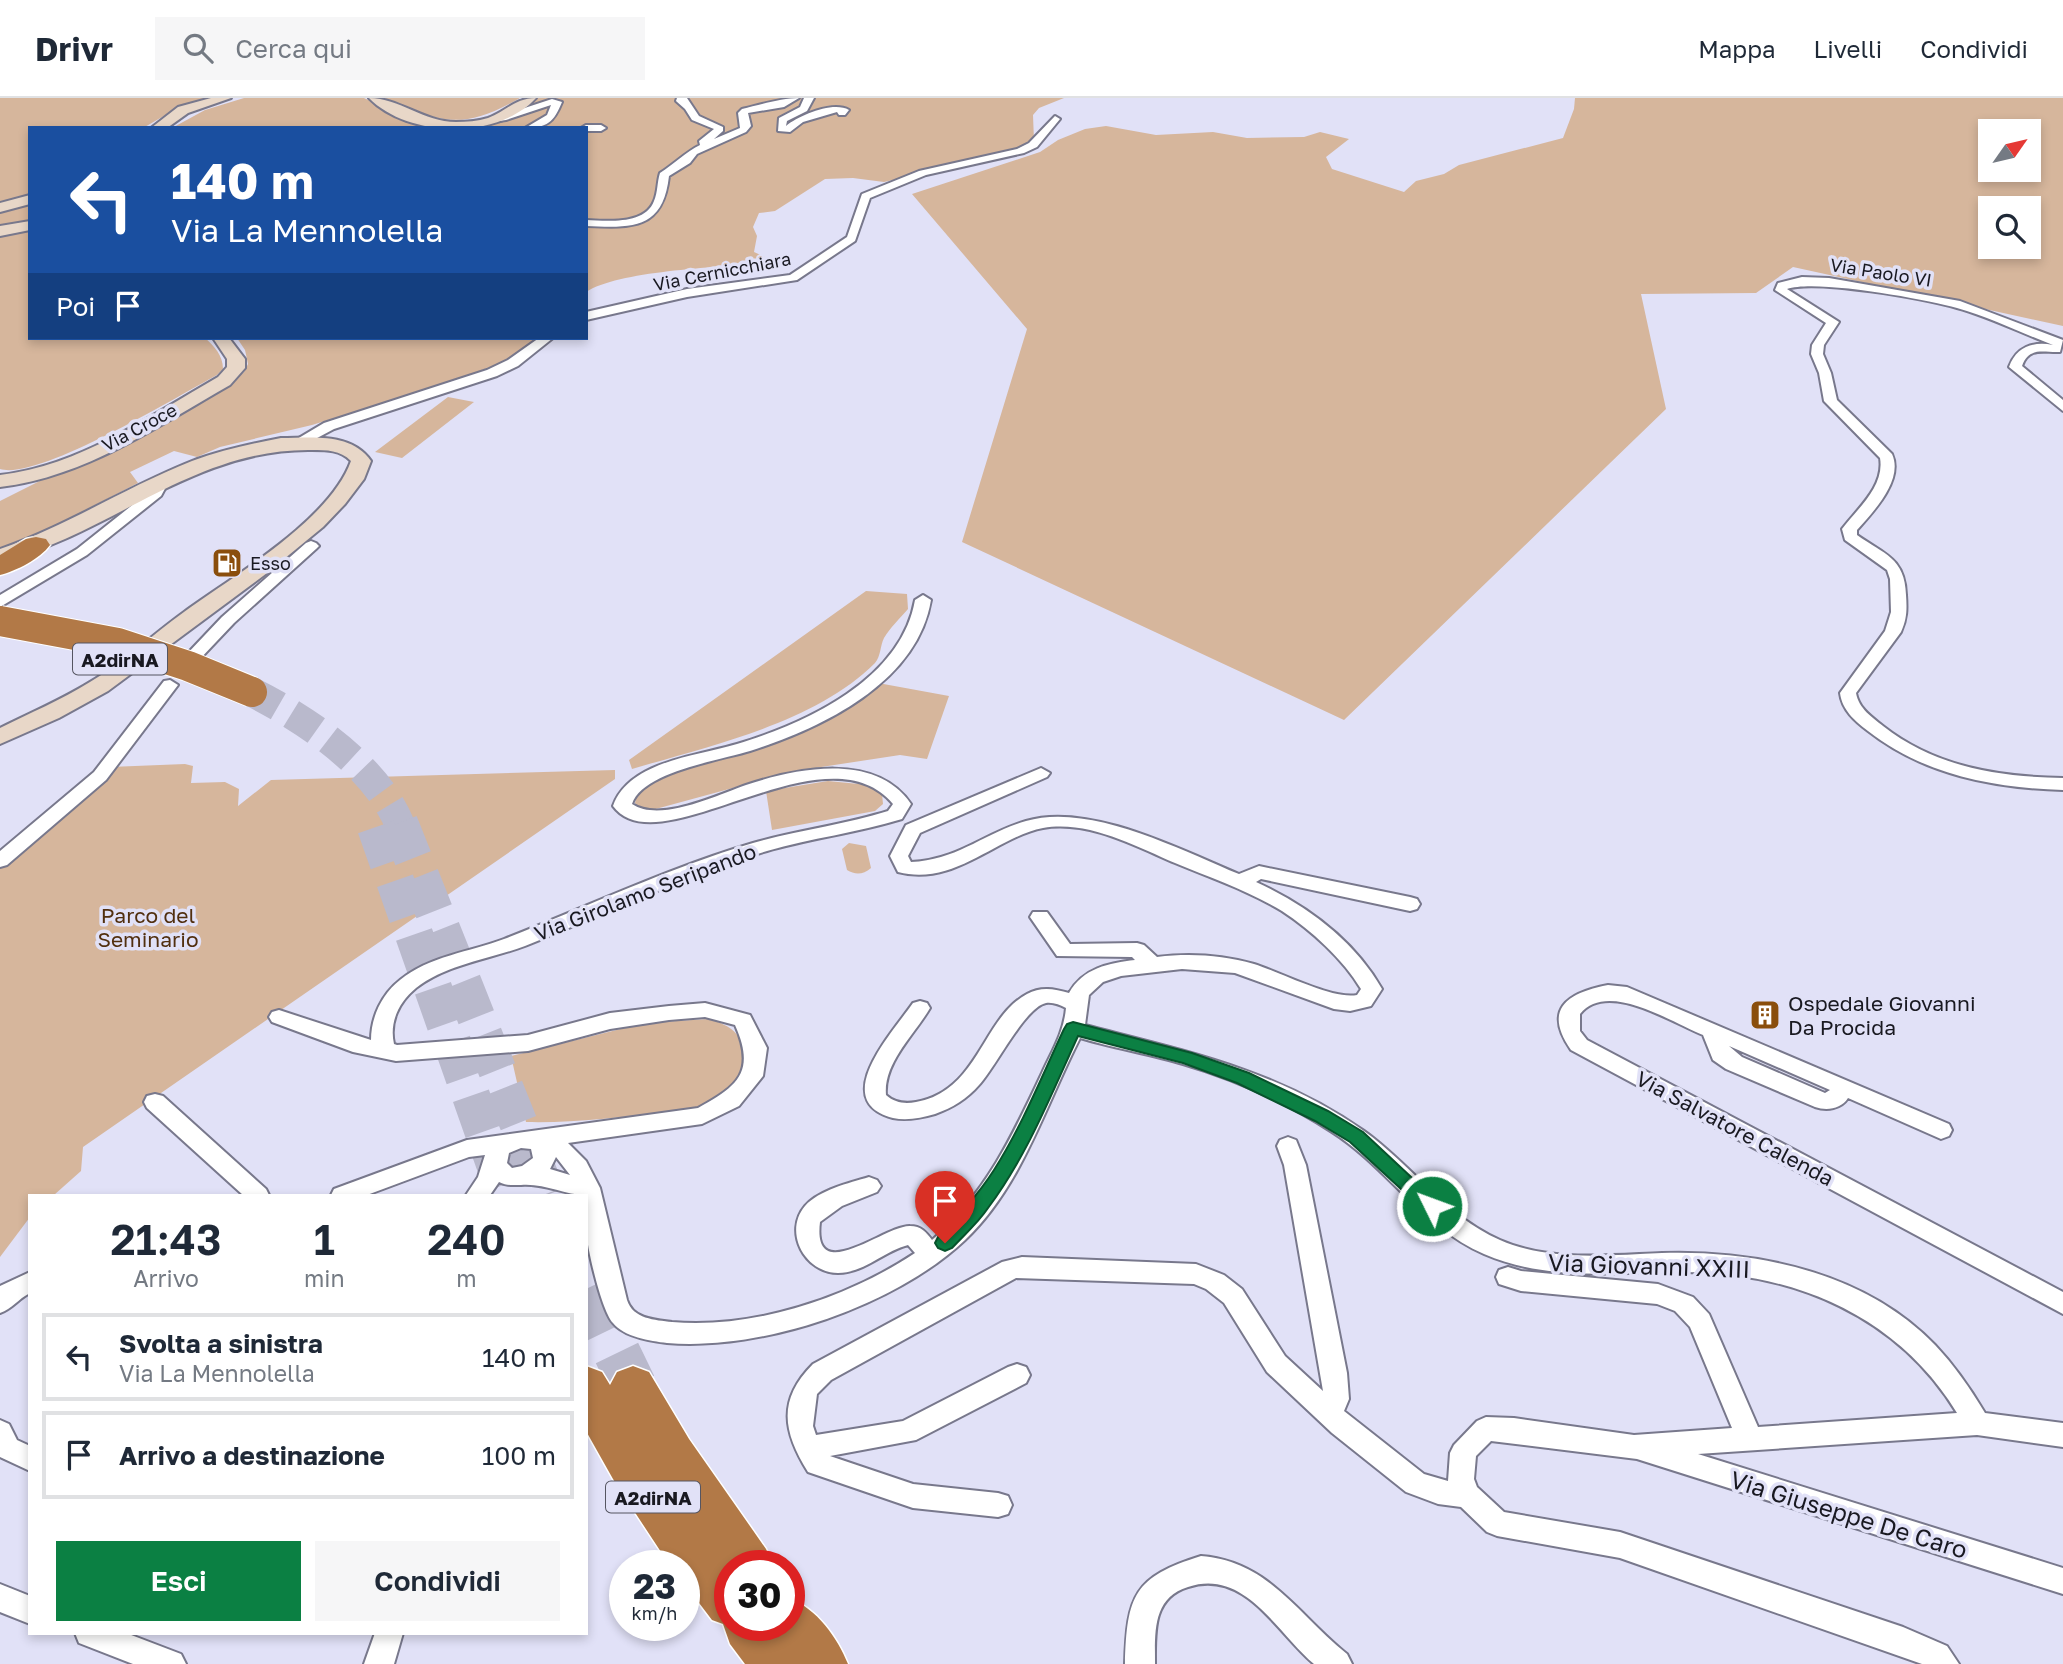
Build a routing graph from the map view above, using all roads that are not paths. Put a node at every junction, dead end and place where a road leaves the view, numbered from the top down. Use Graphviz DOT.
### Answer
graph roads {
  1 [pos="225,98"];
  2 [pos="375,98"];
  3 [pos="530,98"];
  4 [pos="682,98"];
  5 [pos="794,98"];
  6 [pos="809,98"];
  7 [pos="842,113"];
  8 [pos="499,118"];
  9 [pos="1055,119"];
  10 [pos="161,126"];
  11 [pos="435,126"];
  12 [pos="463,126"];
  13 [pos="534,126"];
  14 [pos="588,128"];
  15 [pos="601,128"];
  16 [pos="682,164"];
  17 [pos="28,200"];
  18 [pos="0,208"];
  19 [pos="588,223"];
  20 [pos="28,225"];
  21 [pos="0,230"];
  22 [pos="588,316"];
  23 [pos="222,340"];
  24 [pos="544,340"];
  25 [pos="2063,344"];
  26 [pos="2063,350"];
  27 [pos="2063,407"];
  28 [pos="299,442"];
  29 [pos="0,481"];
  30 [pos="161,483"];
  31 [pos="36,545"];
  32 [pos="311,546"];
  33 [pos="0,556"];
  34 [pos="0,567"];
  35 [pos="923,600"];
  36 [pos="0,602"];
  37 [pos="0,621"];
  38 [pos="0,632"];
  39 [pos="191,657"];
  40 [pos="170,685"];
  41 [pos="0,737"];
  42 [pos="1041,774"];
  43 [pos="2063,784"];
  44 [pos="0,860"];
  45 [pos="1241,881"];
  46 [pos="1410,904"];
  47 [pos="1040,917"];
  48 [pos="1152,964"];
  49 [pos="1075,1003"];
  50 [pos="920,1008"];
  51 [pos="279,1017"];
  52 [pos="1073,1029"];
  53 [pos="384,1049"];
  54 [pos="155,1102"];
  55 [pos="1941,1130"];
  56 [pos="602,1131"];
  57 [pos="1288,1146"];
  58 [pos="564,1152"];
  59 [pos="519,1158"];
  60 [pos="869,1185"];
  61 [pos="257,1194"];
  62 [pos="345,1194"];
  63 [pos="478,1194"];
  64 [pos="487,1194"];
  65 [pos="583,1194"];
  66 [pos="588,1198"];
  67 [pos="931,1255"];
  68 [pos="1508,1276"];
  69 [pos="28,1283"];
  70 [pos="0,1303"];
  71 [pos="2063,1304"];
  72 [pos="1017,1375"];
  73 [pos="633,1386"];
  74 [pos="588,1389"];
  75 [pos="1330,1414"];
  76 [pos="1978,1423"];
  77 [pos="0,1432"];
  78 [pos="2063,1435"];
  79 [pos="1749,1437"];
  80 [pos="1634,1447"];
  81 [pos="807,1448"];
  82 [pos="28,1458"];
  83 [pos="1466,1494"];
  84 [pos="998,1505"];
  85 [pos="737,1550"];
  86 [pos="714,1581"];
  87 [pos="2063,1581"];
  88 [pos="0,1598"];
  89 [pos="28,1609"];
  90 [pos="94,1635"];
  91 [pos="388,1635"];
  92 [pos="760,1641"];
  93 [pos="803,1641"];
  94 [pos="171,1664"];
  95 [pos="379,1664"];
  96 [pos="778,1664"];
  97 [pos="822,1664"];
  98 [pos="1140,1664"];
  99 [pos="1337,1664"];
  100 [pos="1944,1664"];
  1 -- 10 [label="street"];
  2 -- 11 [label="street"];
  3 -- 8 [label="street"];
  4 -- 16 [label="street"];
  5 -- 16 [label="street"];
  6 -- 7 [label="street"];
  8 -- 12 [label="street"];
  8 -- 13 [label="street"];
  9 -- 22 [label="street, Via Cernicchiara"];
  14 -- 15 [label="street"];
  16 -- 19 [label="street"];
  17 -- 18 [label="street"];
  20 -- 21 [label="street"];
  23 -- 29 [label="street, Via Croce"];
  24 -- 28 [label="street"];
  25 -- 43 [label="street, Via Paolo VI"];
  26 -- 27 [label="street"];
  28 -- 30 [label="street"];
  28 -- 41 [label="street"];
  30 -- 31 [label="street"];
  30 -- 36 [label="street"];
  31 -- 33 [label="street"];
  31 -- 34 [label="highway"];
  32 -- 39 [label="street"];
  35 -- 53 [label="street, Via Girolamo Seripando"];
  37 -- 38 [label="highway, A2dirNA, bridge"];
  40 -- 44 [label="street"];
  42 -- 45 [label="street"];
  45 -- 46 [label="street"];
  45 -- 48 [label="street"];
  47 -- 48 [label="street"];
  48 -- 49 [label="street"];
  49 -- 50 [label="street"];
  49 -- 52 [label="street"];
  51 -- 53 [label="street"];
  52 -- 67 [label="street"];
  52 -- 76 [label="street, Via Giovanni XXIII"];
  53 -- 56 [label="street"];
  54 -- 61 [label="street"];
  55 -- 71 [label="street, Via Salvatore Calenda"];
  56 -- 58 [label="street"];
  56 -- 59 [label="street"];
  57 -- 75 [label="street"];
  58 -- 59 [label="street"];
  58 -- 66 [label="street"];
  59 -- 62 [label="street"];
  59 -- 63 [label="street"];
  59 -- 64 [label="street"];
  59 -- 65 [label="street"];
  60 -- 67 [label="street"];
  66 -- 67 [label="street"];
  68 -- 79 [label="street"];
  69 -- 70 [label="street"];
  72 -- 81 [label="street"];
  73 -- 85 [label="highway, A2dirNA"];
  74 -- 86 [label="highway, A2dirNA"];
  75 -- 81 [label="street"];
  75 -- 83 [label="street"];
  76 -- 78 [label="street"];
  76 -- 79 [label="street"];
  77 -- 82 [label="street"];
  79 -- 80 [label="street"];
  80 -- 83 [label="street"];
  80 -- 87 [label="street, Via Giuseppe De Caro"];
  81 -- 84 [label="street"];
  83 -- 100 [label="street"];
  88 -- 89 [label="street"];
  90 -- 94 [label="street"];
  91 -- 95 [label="street"];
  92 -- 96 [label="highway"];
  93 -- 97 [label="highway"];
  98 -- 99 [label="street"];
}
